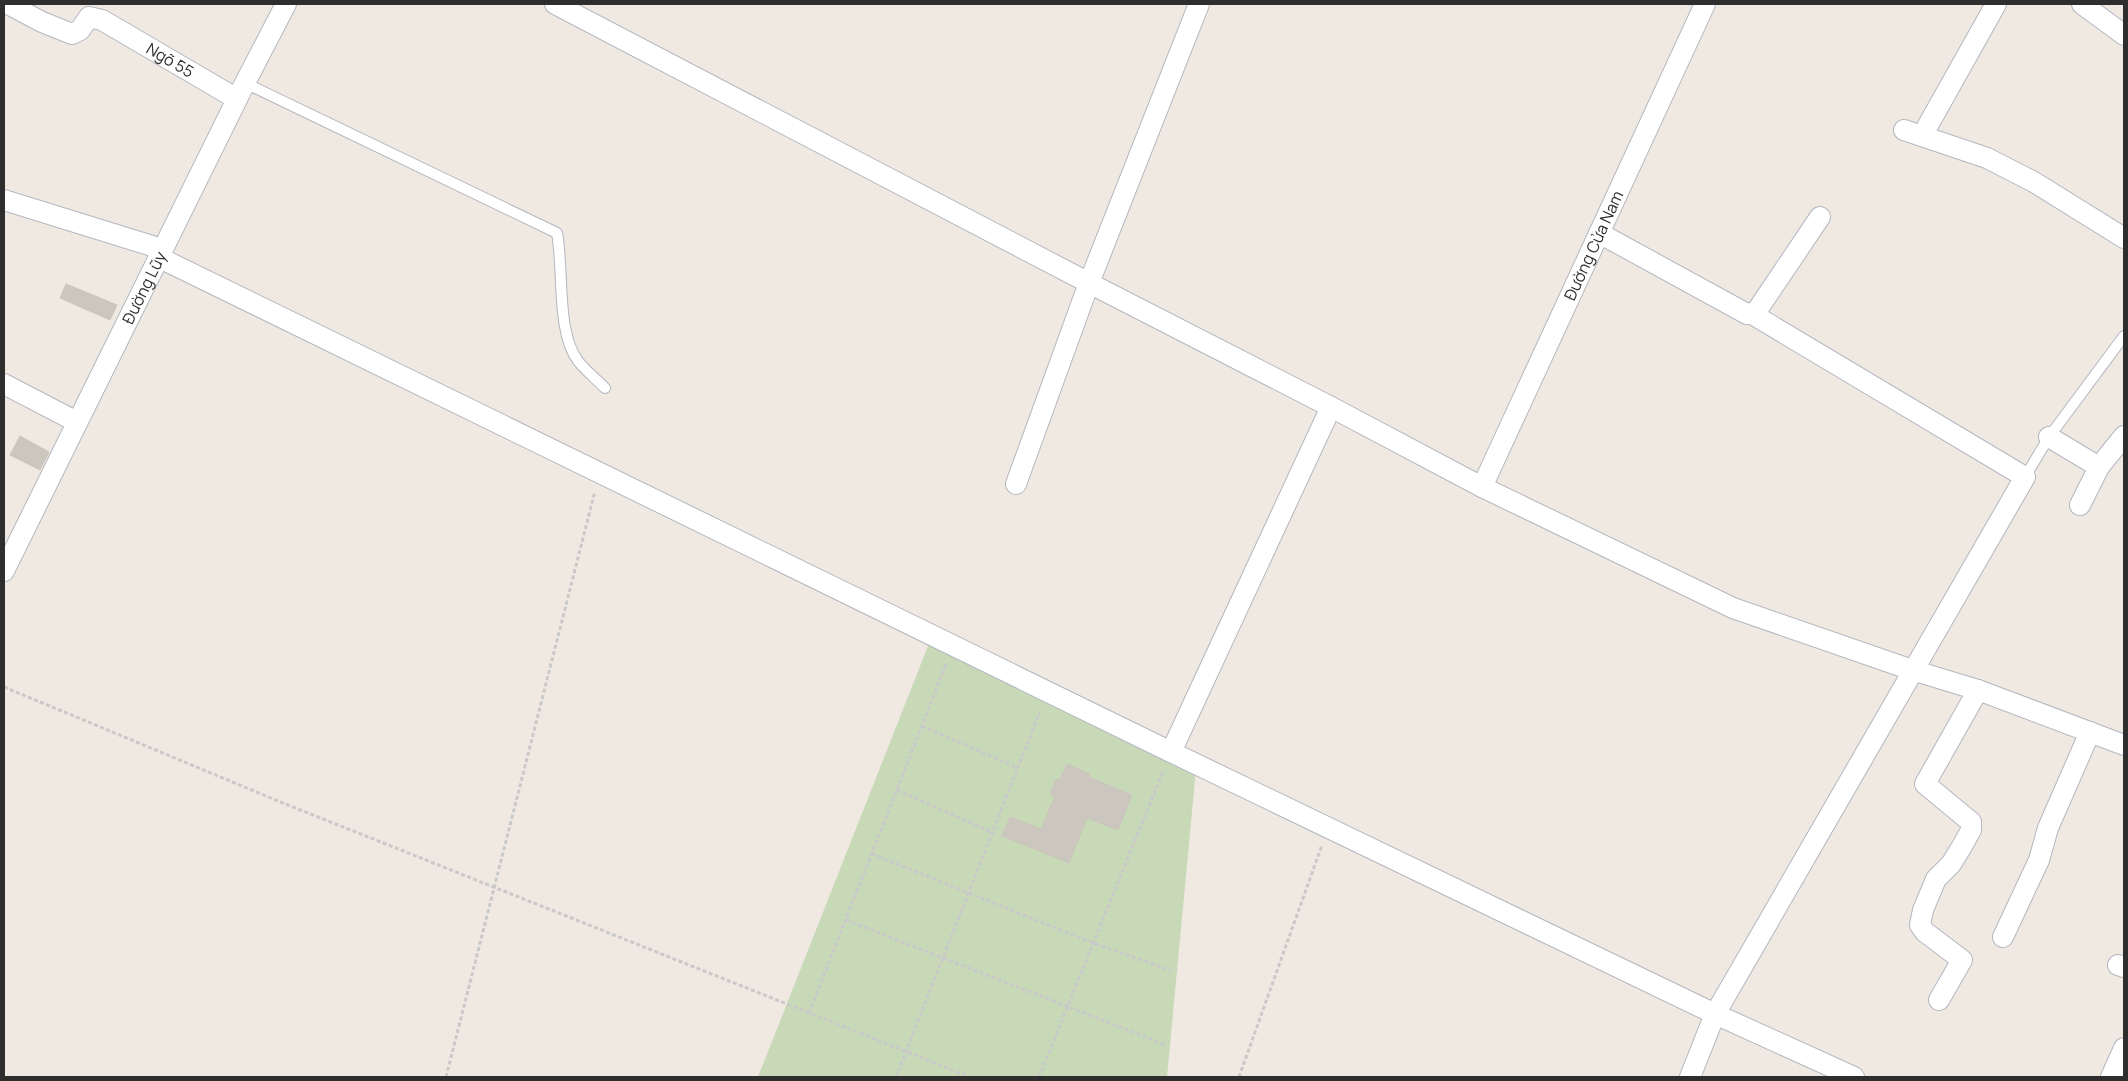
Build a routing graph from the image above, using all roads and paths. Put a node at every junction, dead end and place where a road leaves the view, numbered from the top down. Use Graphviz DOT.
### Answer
graph roads {
  1 [pos="8,4"];
  2 [pos="286,4"];
  3 [pos="555,4"];
  4 [pos="1199,4"];
  5 [pos="1705,4"];
  6 [pos="1996,4"];
  7 [pos="2082,4"];
  8 [pos="2124,35"];
  9 [pos="241,91"];
  10 [pos="4,200"];
  11 [pos="1820,218"];
  12 [pos="1599,232"];
  13 [pos="2124,238"];
  14 [pos="160,253"];
  15 [pos="1089,283"];
  16 [pos="1752,314"];
  17 [pos="2124,336"];
  18 [pos="4,384"];
  19 [pos="605,388"];
  20 [pos="1331,407"];
  21 [pos="77,422"];
  22 [pos="2124,436"];
  23 [pos="2049,437"];
  24 [pos="2099,467"];
  25 [pos="600,473"];
  26 [pos="2025,477"];
  27 [pos="1016,484"];
  28 [pos="1482,487"];
  29 [pos="2080,505"];
  30 [pos="4,571"];
  31 [pos="954,646"];
  32 [pos="1912,670"];
  33 [pos="4,687"];
  34 [pos="1978,690"];
  35 [pos="1041,708"];
  36 [pos="922,726"];
  37 [pos="2090,732"];
  38 [pos="2124,745"];
  39 [pos="1171,752"];
  40 [pos="1018,768"];
  41 [pos="897,790"];
  42 [pos="1328,828"];
  43 [pos="992,832"];
  44 [pos="872,854"];
  45 [pos="494,886"];
  46 [pos="968,893"];
  47 [pos="846,920"];
  48 [pos="2003,936"];
  49 [pos="1094,943"];
  50 [pos="943,958"];
  51 [pos="1170,970"];
  52 [pos="1939,1000"];
  53 [pos="1068,1006"];
  54 [pos="809,1014"];
  55 [pos="1715,1014"];
  56 [pos="1166,1045"];
  57 [pos="2124,1048"];
  58 [pos="906,1052"];
  59 [pos="446,1077"];
  60 [pos="896,1077"];
  61 [pos="970,1077"];
  62 [pos="1039,1077"];
  63 [pos="1239,1077"];
  64 [pos="1690,1077"];
  65 [pos="1854,1077"];
  66 [pos="2111,1077"];
  1 -- 9 [label="street, Ngõ 55"];
  2 -- 9 [label="street, Đường Lũy"];
  3 -- 15 [label="street"];
  4 -- 15 [label="street"];
  5 -- 12 [label="street, Đường Cửa Nam"];
  6 -- 13 [label="street"];
  7 -- 8 [label="street"];
  9 -- 14 [label="street, Đường Lũy"];
  9 -- 19 [label="lane"];
  10 -- 14 [label="street"];
  11 -- 16 [label="street"];
  12 -- 16 [label="street"];
  12 -- 28 [label="street, Đường Cửa Nam"];
  14 -- 21 [label="street, Đường Lũy"];
  14 -- 25 [label="street"];
  15 -- 20 [label="street"];
  15 -- 27 [label="street"];
  16 -- 26 [label="street"];
  17 -- 23 [label="lane"];
  18 -- 21 [label="street"];
  20 -- 28 [label="street"];
  20 -- 39 [label="street"];
  21 -- 30 [label="street, Đường Lũy"];
  22 -- 24 [label="street"];
  23 -- 24 [label="street"];
  23 -- 26 [label="lane"];
  24 -- 29 [label="street"];
  25 -- 31 [label="street"];
  25 -- 45 [label="path"];
  26 -- 32 [label="street"];
  28 -- 32 [label="street"];
  31 -- 36 [label="path"];
  31 -- 39 [label="street"];
  32 -- 34 [label="street"];
  32 -- 55 [label="street"];
  33 -- 45 [label="path"];
  34 -- 37 [label="street"];
  34 -- 52 [label="street"];
  35 -- 40 [label="path"];
  36 -- 40 [label="path"];
  36 -- 41 [label="path"];
  37 -- 38 [label="street"];
  37 -- 48 [label="street"];
  39 -- 42 [label="street"];
  39 -- 49 [label="path"];
  40 -- 43 [label="path"];
  41 -- 43 [label="path"];
  41 -- 44 [label="path"];
  42 -- 55 [label="street"];
  42 -- 63 [label="path"];
  43 -- 46 [label="path"];
  44 -- 46 [label="path"];
  44 -- 47 [label="path"];
  45 -- 54 [label="path"];
  45 -- 59 [label="path"];
  46 -- 49 [label="path"];
  46 -- 50 [label="path"];
  47 -- 50 [label="path"];
  47 -- 54 [label="path"];
  49 -- 51 [label="path"];
  49 -- 53 [label="path"];
  50 -- 53 [label="path"];
  50 -- 58 [label="path"];
  53 -- 56 [label="path"];
  53 -- 62 [label="path"];
  54 -- 58 [label="path"];
  55 -- 64 [label="street"];
  55 -- 65 [label="street"];
  57 -- 66 [label="street"];
  58 -- 60 [label="path"];
  58 -- 61 [label="path"];
}
